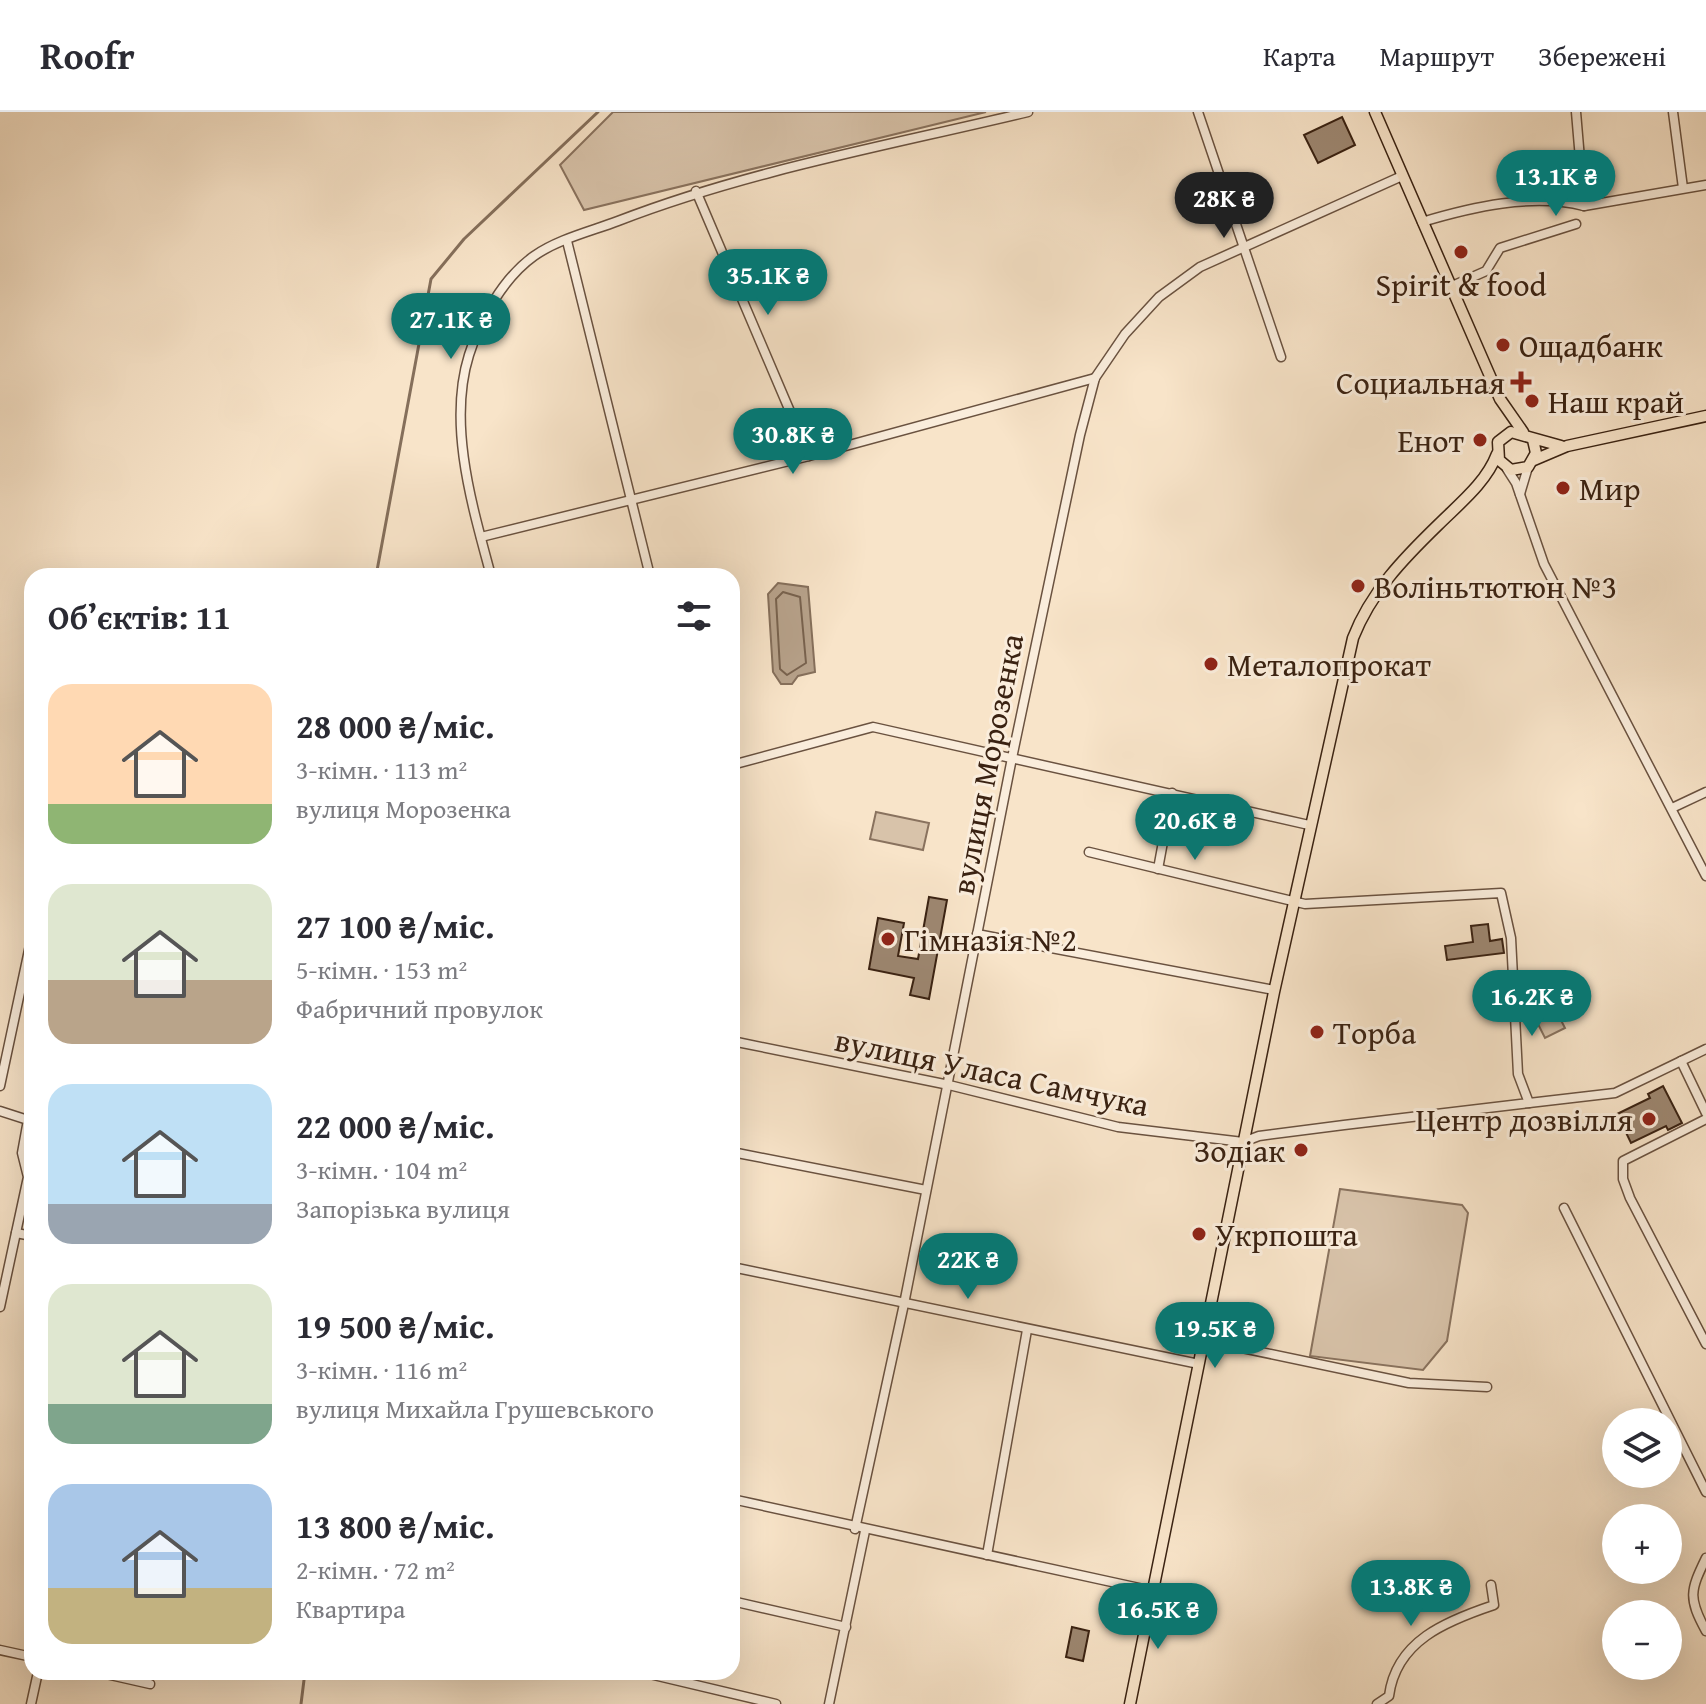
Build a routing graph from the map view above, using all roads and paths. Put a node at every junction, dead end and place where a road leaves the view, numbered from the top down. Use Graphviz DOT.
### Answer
graph roads {
  1 [pos="1028,112"];
  2 [pos="1198,112"];
  3 [pos="1375,112"];
  4 [pos="1576,112"];
  5 [pos="1673,112"];
  6 [pos="1402,176"];
  7 [pos="1706,185"];
  8 [pos="1683,188"];
  9 [pos="696,191"];
  10 [pos="1584,206"];
  11 [pos="1422,222"];
  12 [pos="1576,224"];
  13 [pos="567,241"];
  14 [pos="1243,247"];
  15 [pos="1450,287"];
  16 [pos="1281,357"];
  17 [pos="1095,378"];
  18 [pos="1500,399"];
  19 [pos="1706,416"];
  20 [pos="1523,432"];
  21 [pos="1501,439"];
  22 [pos="1533,440"];
  23 [pos="1567,446"];
  24 [pos="1497,454"];
  25 [pos="809,456"];
  26 [pos="1531,464"];
  27 [pos="1507,469"];
  28 [pos="1480,482"];
  29 [pos="1520,495"];
  30 [pos="631,501"];
  31 [pos="481,537"];
  32 [pos="489,568"];
  33 [pos="648,568"];
  34 [pos="1012,758"];
  35 [pos="740,763"];
  36 [pos="1706,792"];
  37 [pos="1172,793"];
  38 [pos="1672,808"];
  39 [pos="1309,825"];
  40 [pos="1089,852"];
  41 [pos="1158,869"];
  42 [pos="1706,876"];
  43 [pos="1294,902"];
  44 [pos="977,934"];
  45 [pos="24,974"];
  46 [pos="1274,990"];
  47 [pos="740,1043"];
  48 [pos="1706,1049"];
  49 [pos="1681,1061"];
  50 [pos="949,1085"];
  51 [pos="0,1086"];
  52 [pos="1529,1103"];
  53 [pos="0,1111"];
  54 [pos="1706,1113"];
  55 [pos="24,1118"];
  56 [pos="1706,1119"];
  57 [pos="1243,1142"];
  58 [pos="740,1154"];
  59 [pos="926,1190"];
  60 [pos="24,1196"];
  61 [pos="1564,1208"];
  62 [pos="16,1233"];
  63 [pos="24,1234"];
  64 [pos="740,1269"];
  65 [pos="904,1304"];
  66 [pos="0,1307"];
  67 [pos="1027,1330"];
  68 [pos="1204,1340"];
  69 [pos="1706,1344"];
  70 [pos="1199,1364"];
  71 [pos="1487,1387"];
  72 [pos="1706,1492"];
  73 [pos="740,1501"];
  74 [pos="855,1529"];
  75 [pos="865,1531"];
  76 [pos="987,1555"];
  77 [pos="1706,1558"];
  78 [pos="1491,1585"];
  79 [pos="1153,1591"];
  80 [pos="740,1603"];
  81 [pos="846,1627"];
  82 [pos="1706,1631"];
  83 [pos="0,1650"];
  84 [pos="24,1655"];
  85 [pos="36,1680"];
  86 [pos="132,1680"];
  87 [pos="675,1680"];
  88 [pos="150,1684"];
  89 [pos="31,1704"];
  90 [pos="776,1704"];
  91 [pos="829,1704"];
  92 [pos="1130,1704"];
  93 [pos="1377,1704"];
  1 -- 9 [label="street"];
  2 -- 14 [label="street"];
  3 -- 6 [label="main road"];
  4 -- 10 [label="street"];
  5 -- 8 [label="street"];
  6 -- 11 [label="main road"];
  6 -- 14 [label="street, вулиця Морозенка"];
  7 -- 8 [label="street"];
  8 -- 10 [label="street"];
  9 -- 13 [label="street"];
  9 -- 25 [label="street"];
  10 -- 11 [label="street"];
  11 -- 15 [label="main road"];
  12 -- 15 [label="street"];
  13 -- 30 [label="street"];
  13 -- 31 [label="street"];
  14 -- 16 [label="street"];
  14 -- 17 [label="street, вулиця Морозенка"];
  15 -- 18 [label="main road"];
  17 -- 25 [label="street"];
  17 -- 34 [label="street, вулиця Морозенка"];
  18 -- 20 [label="main road"];
  18 -- 21 [label="main road"];
  19 -- 23 [label="main road"];
  20 -- 21 [label="main road"];
  20 -- 22 [label="main road"];
  21 -- 24 [label="main road"];
  22 -- 23 [label="main road"];
  22 -- 26 [label="main road"];
  23 -- 26 [label="main road"];
  24 -- 27 [label="main road"];
  24 -- 28 [label="main road"];
  25 -- 30 [label="street"];
  26 -- 27 [label="main road"];
  26 -- 29 [label="street"];
  27 -- 28 [label="main road"];
  27 -- 29 [label="street"];
  28 -- 39 [label="main road"];
  29 -- 38 [label="street"];
  30 -- 31 [label="street"];
  30 -- 33 [label="street"];
  31 -- 32 [label="street"];
  34 -- 35 [label="street"];
  34 -- 37 [label="street"];
  34 -- 44 [label="street, вулиця Морозенка"];
  36 -- 38 [label="street"];
  37 -- 39 [label="street"];
  37 -- 41 [label="street"];
  38 -- 42 [label="street"];
  39 -- 43 [label="main road"];
  40 -- 41 [label="street"];
  41 -- 43 [label="street"];
  43 -- 46 [label="main road"];
  43 -- 52 [label="street"];
  44 -- 46 [label="street"];
  44 -- 50 [label="street, вулиця Морозенка"];
  45 -- 51 [label="street"];
  46 -- 57 [label="main road"];
  47 -- 50 [label="street, вулиця Уласа Самчука"];
  48 -- 49 [label="street, вулиця Уласа Самчука"];
  49 -- 52 [label="street, вулиця Уласа Самчука"];
  49 -- 54 [label="street"];
  50 -- 57 [label="street, вулиця Уласа Самчука"];
  50 -- 59 [label="street, вулиця Морозенка"];
  52 -- 57 [label="street, вулиця Уласа Самчука"];
  53 -- 55 [label="street"];
  56 -- 69 [label="street"];
  57 -- 68 [label="main road"];
  58 -- 59 [label="street"];
  59 -- 65 [label="street, вулиця Морозенка"];
  60 -- 62 [label="street"];
  61 -- 72 [label="street"];
  62 -- 63 [label="street"];
  62 -- 66 [label="street"];
  64 -- 65 [label="street"];
  65 -- 67 [label="street"];
  65 -- 74 [label="street, вулиця Морозенка"];
  67 -- 70 [label="street"];
  67 -- 76 [label="street"];
  68 -- 70 [label="main road"];
  68 -- 71 [label="street"];
  70 -- 79 [label="main road"];
  73 -- 74 [label="street"];
  74 -- 75 [label="street"];
  75 -- 76 [label="street"];
  75 -- 81 [label="street"];
  76 -- 79 [label="street"];
  77 -- 82 [label="street"];
  78 -- 93 [label="street"];
  79 -- 92 [label="main road"];
  80 -- 81 [label="street"];
  81 -- 91 [label="street"];
  83 -- 84 [label="street"];
  85 -- 89 [label="street"];
  86 -- 88 [label="street"];
  87 -- 90 [label="street"];
}
